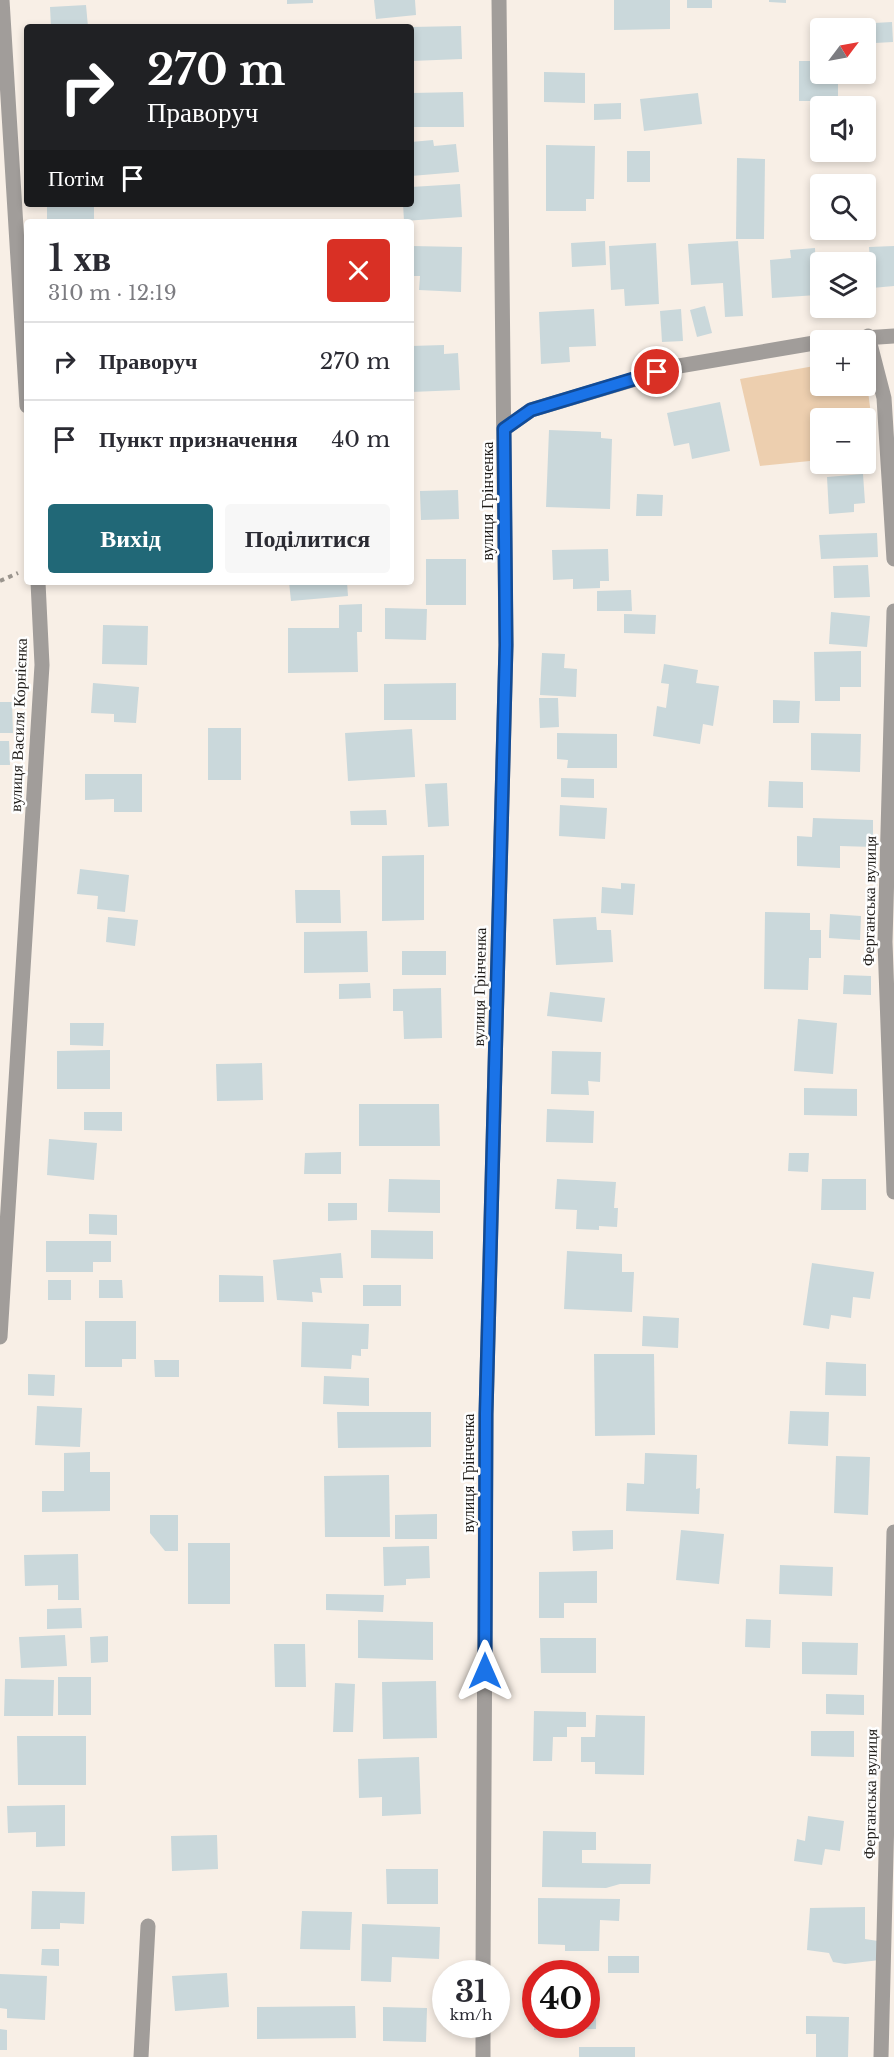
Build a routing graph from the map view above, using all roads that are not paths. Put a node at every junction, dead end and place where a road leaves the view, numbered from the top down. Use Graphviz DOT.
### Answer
graph roads {
  1 [pos="2,0"];
  2 [pos="498,0"];
  3 [pos="876,336"];
  4 [pos="894,336"];
  5 [pos="810,344"];
  6 [pos="24,357"];
  7 [pos="876,367"];
  8 [pos="504,429"];
  9 [pos="894,559"];
  10 [pos="38,585"];
  11 [pos="894,611"];
  12 [pos="894,1192"];
  13 [pos="0,1337"];
  14 [pos="894,1532"];
  15 [pos="148,1926"];
  16 [pos="483,1960"];
  17 [pos="483,2038"];
  18 [pos="141,2057"];
  19 [pos="483,2057"];
  20 [pos="881,2057"];
  1 -- 6 [label="street"];
  2 -- 8 [label="street, вулиця Грінченка"];
  3 -- 4 [label="street"];
  5 -- 8 [label="street"];
  7 -- 9 [label="street"];
  8 -- 16 [label="street, вулиця Грінченка"];
  10 -- 13 [label="street, вулиця Василя Корнієнка"];
  11 -- 12 [label="street, Ферганська вулиця"];
  14 -- 20 [label="street, Ферганська вулиця"];
  15 -- 18 [label="street"];
  17 -- 19 [label="street"];
}
